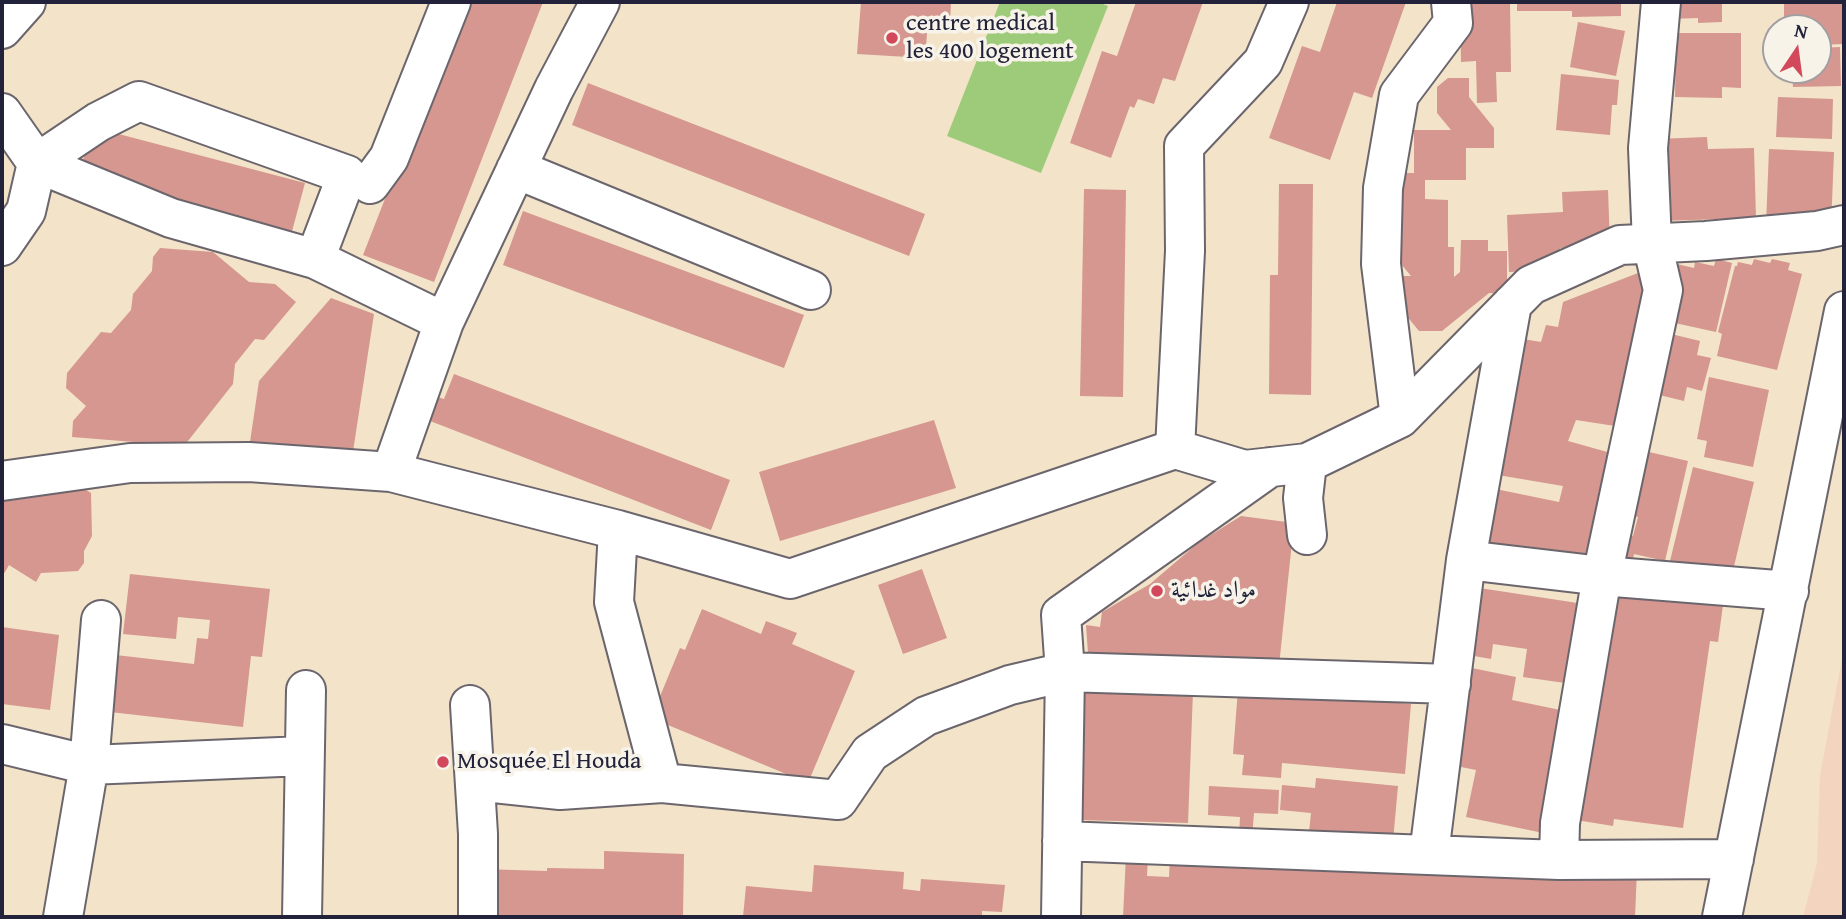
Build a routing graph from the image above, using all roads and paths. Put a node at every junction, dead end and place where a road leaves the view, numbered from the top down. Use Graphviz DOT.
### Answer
graph roads {
  1 [pos="26,2"];
  2 [pos="451,2"];
  3 [pos="600,2"];
  4 [pos="1289,2"];
  5 [pos="1451,2"];
  6 [pos="1661,2"];
  7 [pos="2,29"];
  8 [pos="2,113"];
  9 [pos="37,163"];
  10 [pos="516,169"];
  11 [pos="370,184"];
  12 [pos="1844,225"];
  13 [pos="1652,243"];
  14 [pos="2,246"];
  15 [pos="315,258"];
  16 [pos="811,290"];
  17 [pos="1512,304"];
  18 [pos="1844,311"];
  19 [pos="444,322"];
  20 [pos="1400,418"];
  21 [pos="1175,449"];
  22 [pos="1289,465"];
  23 [pos="391,472"];
  24 [pos="2,481"];
  25 [pos="618,530"];
  26 [pos="1307,535"];
  27 [pos="1466,560"];
  28 [pos="1602,576"];
  29 [pos="1789,591"];
  30 [pos="101,620"];
  31 [pos="1065,672"];
  32 [pos="1451,684"];
  33 [pos="306,690"];
  34 [pos="470,705"];
  35 [pos="2,744"];
  36 [pos="304,756"];
  37 [pos="89,765"];
  38 [pos="475,781"];
  39 [pos="662,783"];
  40 [pos="1062,841"];
  41 [pos="1429,853"];
  42 [pos="1734,859"];
  43 [pos="1559,860"];
  44 [pos="63,917"];
  45 [pos="302,917"];
  46 [pos="478,917"];
  47 [pos="1061,917"];
  48 [pos="1722,917"];
  1 -- 7 [label="street"];
  2 -- 11 [label="street"];
  3 -- 10 [label="street"];
  4 -- 21 [label="street"];
  5 -- 20 [label="street"];
  6 -- 13 [label="street"];
  8 -- 9 [label="street"];
  9 -- 14 [label="street"];
  9 -- 15 [label="street"];
  9 -- 15 [label="street"];
  10 -- 16 [label="street"];
  10 -- 19 [label="street"];
  12 -- 13 [label="street"];
  13 -- 17 [label="street"];
  13 -- 28 [label="street"];
  15 -- 19 [label="street"];
  17 -- 20 [label="street"];
  17 -- 27 [label="street"];
  18 -- 29 [label="street"];
  19 -- 23 [label="street"];
  20 -- 22 [label="street"];
  21 -- 22 [label="street"];
  21 -- 25 [label="street"];
  22 -- 26 [label="street"];
  22 -- 31 [label="street"];
  23 -- 24 [label="street"];
  23 -- 25 [label="street"];
  25 -- 39 [label="street"];
  27 -- 28 [label="street"];
  27 -- 32 [label="street"];
  28 -- 29 [label="street"];
  28 -- 43 [label="street"];
  29 -- 42 [label="street"];
  30 -- 37 [label="street"];
  31 -- 32 [label="street"];
  31 -- 39 [label="street"];
  31 -- 40 [label="street"];
  32 -- 41 [label="street"];
  33 -- 36 [label="street"];
  34 -- 38 [label="street"];
  35 -- 37 [label="street"];
  36 -- 37 [label="street"];
  36 -- 45 [label="street"];
  37 -- 44 [label="street"];
  38 -- 39 [label="street"];
  38 -- 46 [label="street"];
  40 -- 41 [label="street"];
  40 -- 47 [label="street"];
  41 -- 43 [label="street"];
  42 -- 43 [label="street"];
  42 -- 48 [label="street"];
}
